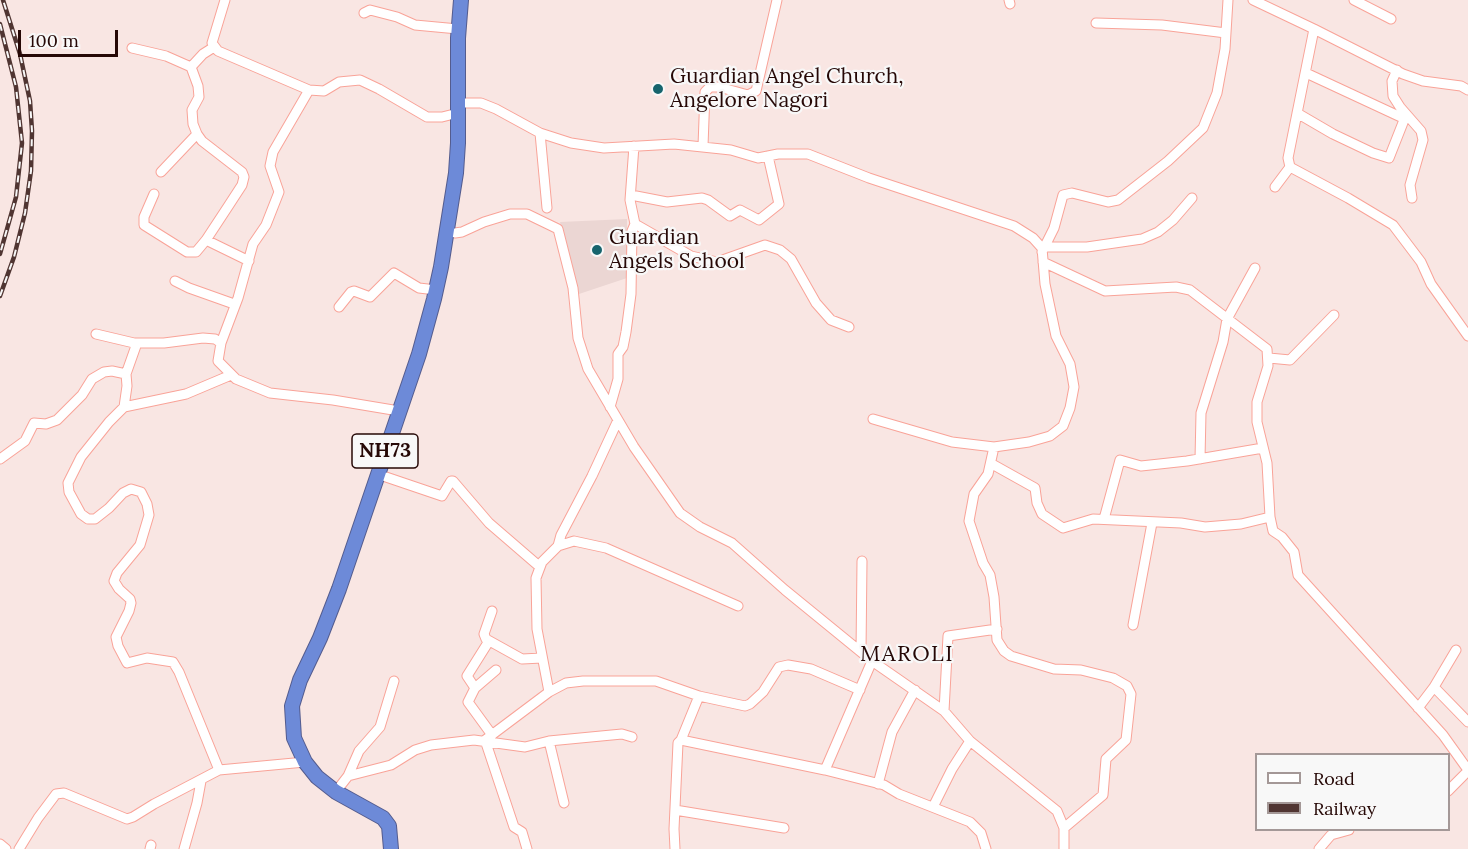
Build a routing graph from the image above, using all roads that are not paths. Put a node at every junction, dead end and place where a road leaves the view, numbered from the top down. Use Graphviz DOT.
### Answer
graph roads {
  1 [pos="225,0"];
  2 [pos="461,0"];
  3 [pos="469,0"];
  4 [pos="777,0"];
  5 [pos="1228,0"];
  6 [pos="1253,0"];
  7 [pos="1353,0"];
  8 [pos="364,13"];
  9 [pos="1390,20"];
  10 [pos="1096,23"];
  11 [pos="458,29"];
  12 [pos="1314,29"];
  13 [pos="1226,33"];
  14 [pos="214,47"];
  15 [pos="132,48"];
  16 [pos="191,67"];
  17 [pos="1397,70"];
  18 [pos="1306,73"];
  19 [pos="309,90"];
  20 [pos="1468,90"];
  21 [pos="460,106"];
  22 [pos="1297,113"];
  23 [pos="1406,117"];
  24 [pos="540,133"];
  25 [pos="197,134"];
  26 [pos="634,146"];
  27 [pos="703,146"];
  28 [pos="768,156"];
  29 [pos="1290,167"];
  30 [pos="161,172"];
  31 [pos="1275,187"];
  32 [pos="154,194"];
  33 [pos="636,196"];
  34 [pos="1192,198"];
  35 [pos="1412,198"];
  36 [pos="548,208"];
  37 [pos="634,224"];
  38 [pos="455,233"];
  39 [pos="206,240"];
  40 [pos="1043,250"];
  41 [pos="249,261"];
  42 [pos="1043,262"];
  43 [pos="1255,268"];
  44 [pos="176,281"];
  45 [pos="436,290"];
  46 [pos="234,304"];
  47 [pos="339,307"];
  48 [pos="1334,315"];
  49 [pos="1227,319"];
  50 [pos="849,327"];
  51 [pos="96,334"];
  52 [pos="1468,336"];
  53 [pos="136,343"];
  54 [pos="221,343"];
  55 [pos="1269,358"];
  56 [pos="126,374"];
  57 [pos="231,375"];
  58 [pos="610,407"];
  59 [pos="124,408"];
  60 [pos="399,411"];
  61 [pos="873,418"];
  62 [pos="618,420"];
  63 [pos="994,447"];
  64 [pos="1263,448"];
  65 [pos="0,459"];
  66 [pos="1200,459"];
  67 [pos="992,464"];
  68 [pos="386,477"];
  69 [pos="1270,517"];
  70 [pos="1104,519"];
  71 [pos="1152,523"];
  72 [pos="558,546"];
  73 [pos="862,561"];
  74 [pos="540,567"];
  75 [pos="738,606"];
  76 [pos="492,611"];
  77 [pos="1133,624"];
  78 [pos="997,629"];
  79 [pos="489,641"];
  80 [pos="1456,650"];
  81 [pos="861,652"];
  82 [pos="542,658"];
  83 [pos="872,661"];
  84 [pos="496,670"];
  85 [pos="394,681"];
  86 [pos="1434,687"];
  87 [pos="475,688"];
  88 [pos="860,690"];
  89 [pos="915,690"];
  90 [pos="549,692"];
  91 [pos="699,696"];
  92 [pos="1418,708"];
  93 [pos="945,711"];
  94 [pos="1468,722"];
  95 [pos="632,737"];
  96 [pos="489,738"];
  97 [pos="681,740"];
  98 [pos="549,741"];
  99 [pos="970,741"];
  100 [pos="305,762"];
  101 [pos="219,770"];
  102 [pos="825,770"];
  103 [pos="1468,771"];
  104 [pos="345,780"];
  105 [pos="201,781"];
  106 [pos="878,784"];
  107 [pos="1450,790"];
  108 [pos="564,803"];
  109 [pos="933,807"];
  110 [pos="675,810"];
  111 [pos="784,828"];
  112 [pos="1064,828"];
  113 [pos="1345,831"];
  114 [pos="0,844"];
  115 [pos="6,849"];
  116 [pos="19,849"];
  117 [pos="184,849"];
  118 [pos="392,849"];
  119 [pos="400,849"];
  120 [pos="527,849"];
  121 [pos="675,849"];
  122 [pos="986,849"];
  123 [pos="1064,849"];
  124 [pos="1319,849"];
  1 -- 14 [label="street"];
  2 -- 11 [label="highway, NH73"];
  3 -- 21 [label="highway, NH73"];
  4 -- 27 [label="street"];
  5 -- 13 [label="street"];
  6 -- 12 [label="street"];
  7 -- 9 [label="street"];
  8 -- 11 [label="street"];
  10 -- 13 [label="street"];
  11 -- 21 [label="highway, NH73"];
  12 -- 17 [label="street"];
  12 -- 18 [label="street"];
  13 -- 40 [label="street"];
  14 -- 16 [label="street"];
  14 -- 19 [label="street"];
  15 -- 16 [label="street"];
  16 -- 25 [label="street"];
  17 -- 20 [label="street"];
  17 -- 23 [label="street"];
  18 -- 22 [label="street"];
  18 -- 23 [label="street"];
  19 -- 21 [label="street"];
  19 -- 41 [label="street"];
  21 -- 24 [label="street"];
  21 -- 38 [label="highway, NH73"];
  21 -- 45 [label="highway, NH73"];
  22 -- 23 [label="street"];
  22 -- 29 [label="street"];
  23 -- 35 [label="street"];
  24 -- 26 [label="street"];
  24 -- 36 [label="street"];
  25 -- 30 [label="street"];
  25 -- 39 [label="street"];
  26 -- 27 [label="street"];
  26 -- 37 [label="street"];
  27 -- 28 [label="street"];
  28 -- 33 [label="street"];
  28 -- 40 [label="street"];
  29 -- 31 [label="street"];
  29 -- 52 [label="street"];
  32 -- 39 [label="street"];
  34 -- 40 [label="street"];
  37 -- 50 [label="street"];
  37 -- 58 [label="street"];
  38 -- 58 [label="street"];
  38 -- 68 [label="highway, NH73"];
  39 -- 41 [label="street"];
  40 -- 42 [label="street"];
  41 -- 46 [label="street"];
  42 -- 49 [label="street"];
  42 -- 63 [label="street"];
  43 -- 49 [label="street"];
  44 -- 46 [label="street"];
  45 -- 47 [label="street"];
  45 -- 60 [label="highway, NH73"];
  46 -- 54 [label="street"];
  48 -- 55 [label="street"];
  49 -- 55 [label="street"];
  49 -- 66 [label="street"];
  51 -- 53 [label="street"];
  53 -- 54 [label="street"];
  53 -- 56 [label="street"];
  54 -- 57 [label="street"];
  55 -- 64 [label="street"];
  56 -- 59 [label="street"];
  56 -- 65 [label="street"];
  57 -- 59 [label="street"];
  57 -- 60 [label="street"];
  58 -- 62 [label="street"];
  59 -- 101 [label="street"];
  60 -- 100 [label="highway, NH73"];
  61 -- 63 [label="street"];
  62 -- 72 [label="street"];
  62 -- 81 [label="street"];
  63 -- 67 [label="street"];
  64 -- 66 [label="street"];
  64 -- 69 [label="street"];
  66 -- 70 [label="street"];
  67 -- 70 [label="street"];
  67 -- 78 [label="street"];
  68 -- 74 [label="street"];
  68 -- 104 [label="highway, NH73"];
  69 -- 71 [label="street"];
  69 -- 92 [label="street"];
  70 -- 71 [label="street"];
  71 -- 77 [label="street"];
  72 -- 74 [label="street"];
  72 -- 75 [label="street"];
  73 -- 81 [label="street"];
  74 -- 82 [label="street"];
  76 -- 79 [label="street"];
  78 -- 93 [label="street"];
  78 -- 112 [label="street"];
  79 -- 82 [label="street"];
  79 -- 87 [label="street"];
  80 -- 86 [label="street"];
  81 -- 83 [label="street"];
  82 -- 90 [label="street"];
  83 -- 88 [label="street"];
  83 -- 89 [label="street"];
  84 -- 87 [label="street"];
  85 -- 104 [label="street"];
  86 -- 92 [label="street"];
  86 -- 94 [label="street"];
  87 -- 96 [label="street"];
  88 -- 91 [label="street"];
  88 -- 102 [label="street"];
  89 -- 93 [label="street"];
  89 -- 106 [label="street"];
  90 -- 91 [label="street"];
  90 -- 96 [label="street"];
  91 -- 97 [label="street"];
  92 -- 103 [label="street"];
  93 -- 99 [label="street"];
  95 -- 98 [label="street"];
  96 -- 98 [label="street"];
  96 -- 104 [label="street"];
  96 -- 120 [label="street"];
  97 -- 102 [label="street"];
  97 -- 110 [label="street"];
  98 -- 108 [label="street"];
  99 -- 109 [label="street"];
  99 -- 112 [label="street"];
  100 -- 101 [label="street"];
  100 -- 118 [label="highway, NH73"];
  101 -- 105 [label="street"];
  102 -- 106 [label="street"];
  103 -- 107 [label="street"];
  104 -- 119 [label="highway, NH73"];
  105 -- 116 [label="street"];
  105 -- 117 [label="street"];
  106 -- 109 [label="street"];
  109 -- 122 [label="street"];
  110 -- 111 [label="street"];
  110 -- 121 [label="street"];
  112 -- 123 [label="street"];
  113 -- 124 [label="street"];
  114 -- 115 [label="street"];
}
